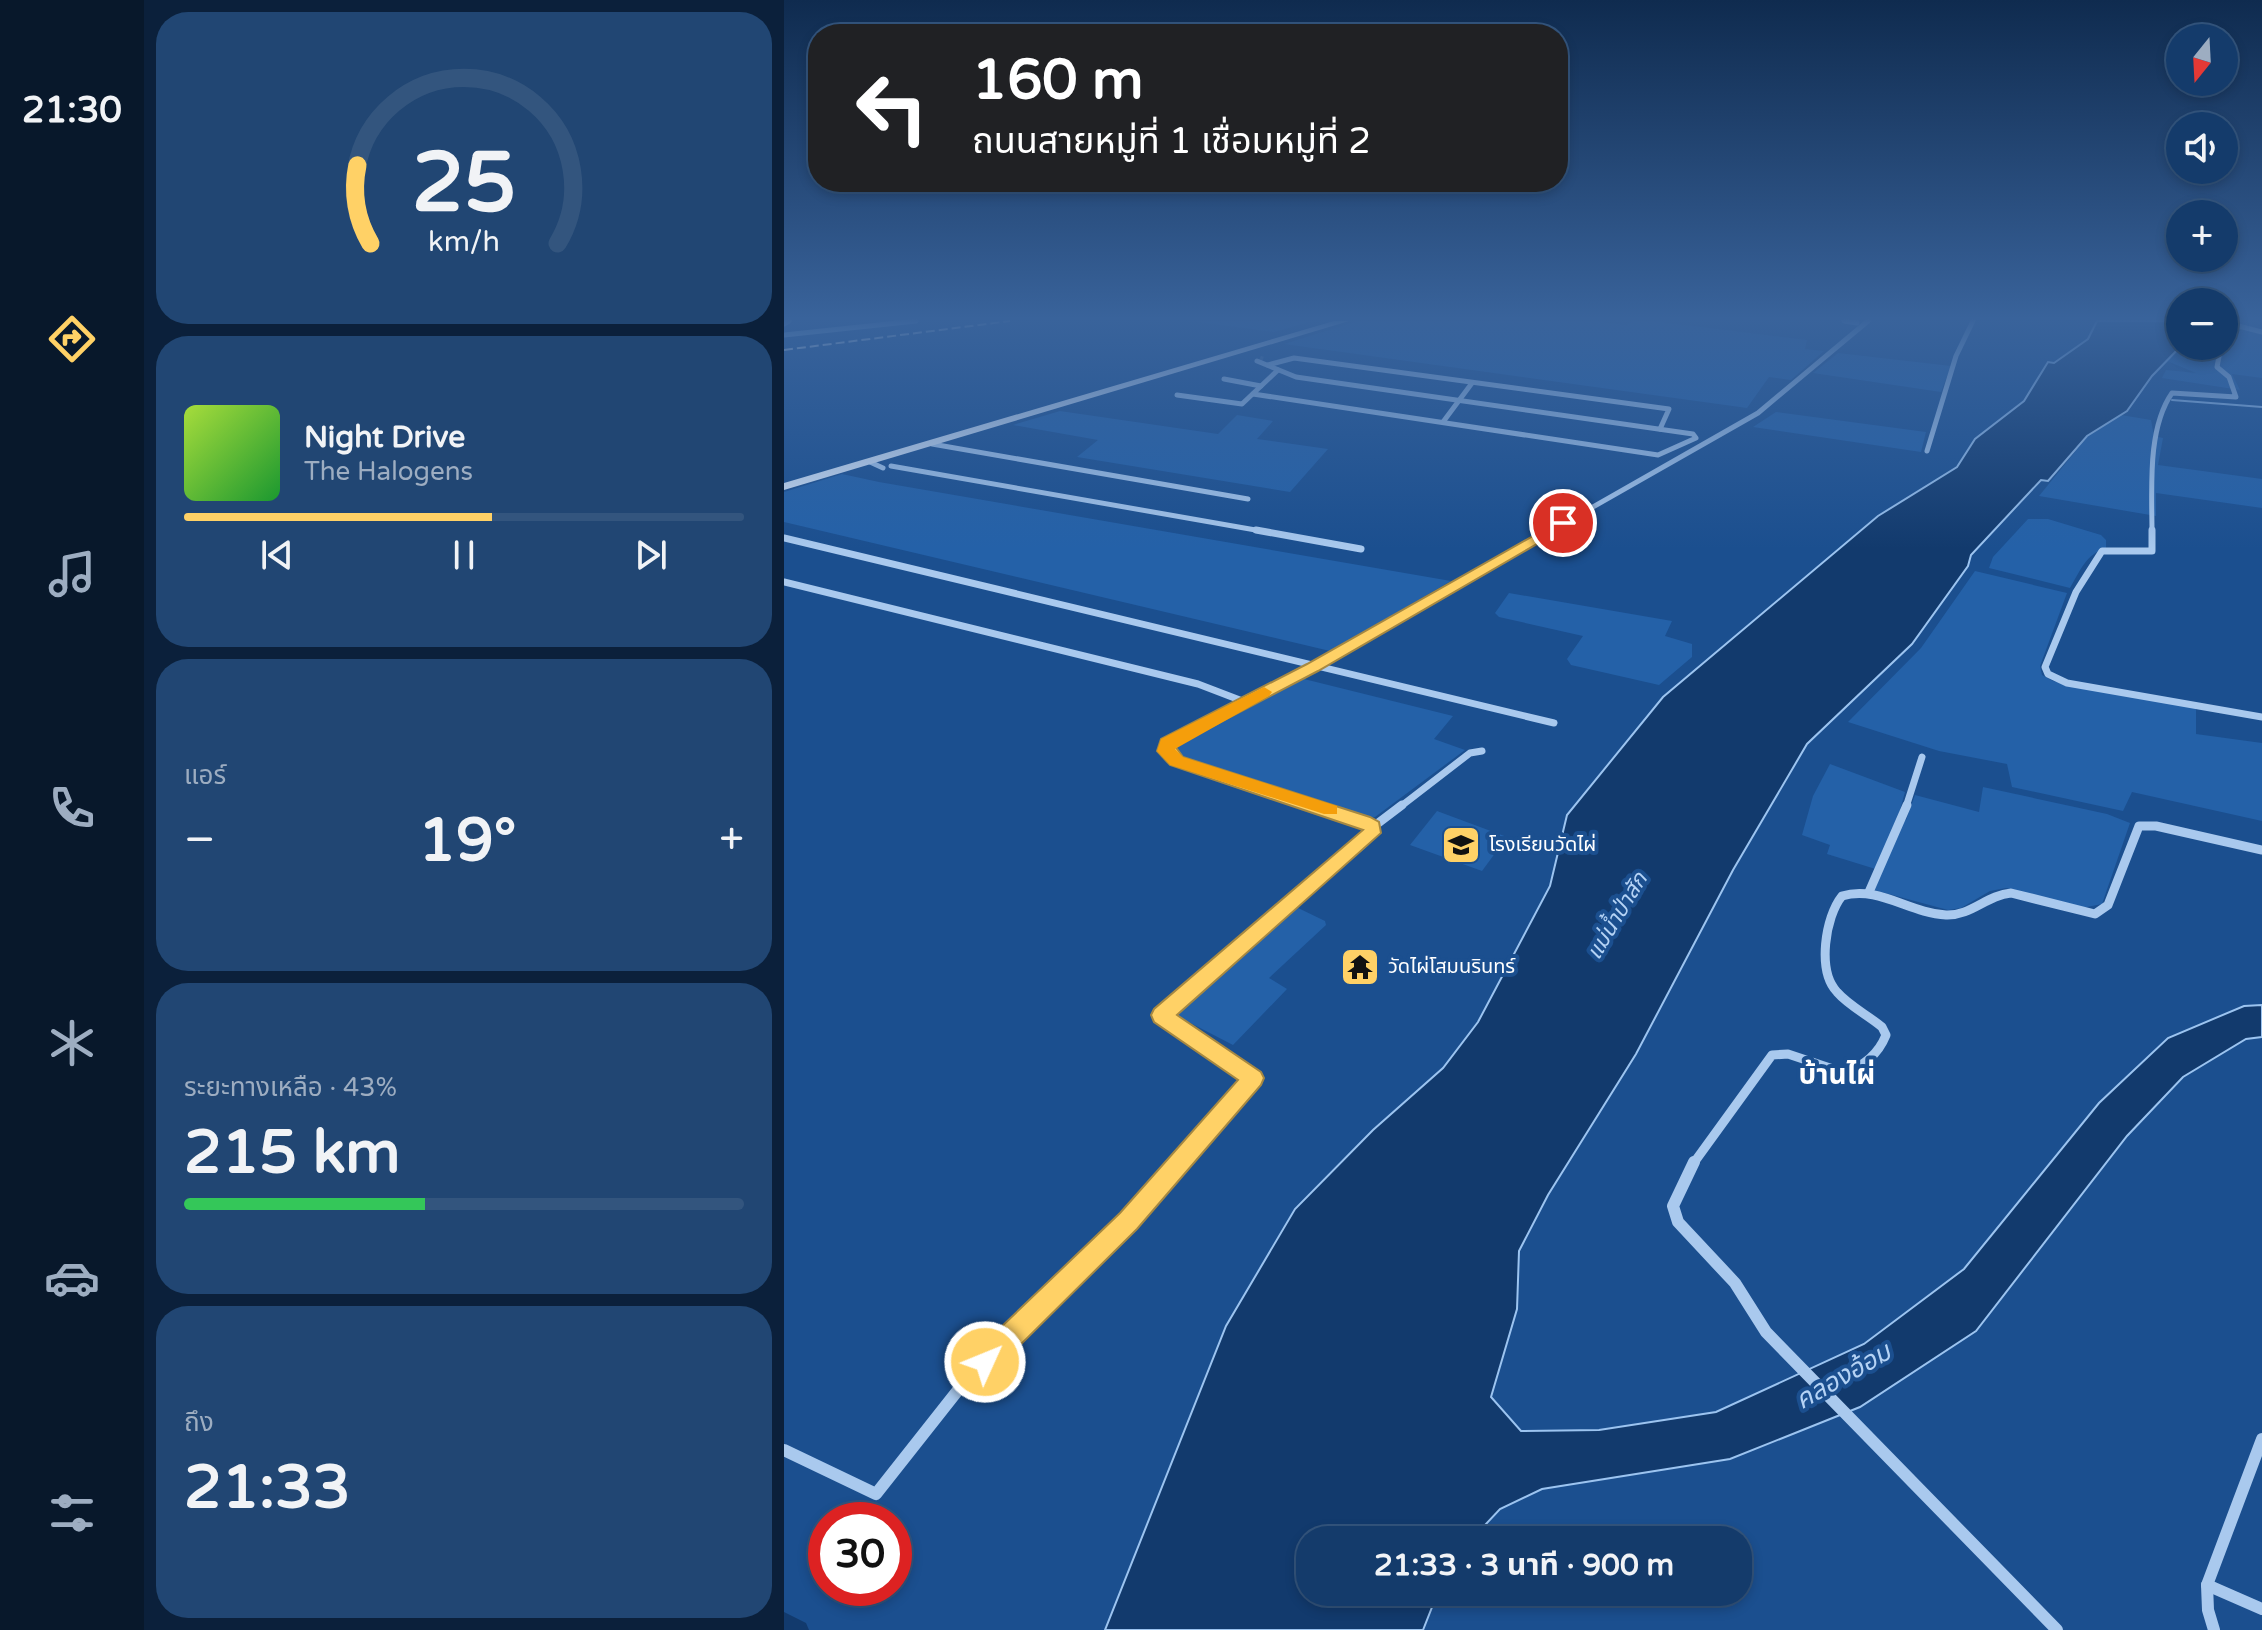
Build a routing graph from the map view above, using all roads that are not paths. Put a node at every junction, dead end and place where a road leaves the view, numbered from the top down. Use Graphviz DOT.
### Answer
graph roads {
  1 [pos="1080,397"];
  2 [pos="1089,397"];
  3 [pos="1192,397"];
  4 [pos="1250,397"];
  5 [pos="1274,397"];
  6 [pos="1431,397"];
  7 [pos="1461,397"];
  8 [pos="1579,397"];
  9 [pos="1777,397"];
  10 [pos="1943,397"];
  11 [pos="2169,397"];
  12 [pos="1458,401"];
  13 [pos="1034,411"];
  14 [pos="1443,422"];
  15 [pos="1660,429"];
  16 [pos="932,444"];
  17 [pos="1927,451"];
  18 [pos="884,466"];
  19 [pos="784,485"];
  20 [pos="1248,499"];
  21 [pos="784,538"];
  22 [pos="1361,549"];
  23 [pos="784,582"];
  24 [pos="1313,667"];
  25 [pos="1245,702"];
  26 [pos="2262,717"];
  27 [pos="1554,723"];
  28 [pos="1482,751"];
  29 [pos="1922,757"];
  30 [pos="1373,827"];
  31 [pos="2262,850"];
  32 [pos="1869,892"];
  33 [pos="2262,1439"];
  34 [pos="784,1450"];
  35 [pos="2207,1585"];
  36 [pos="2262,1609"];
  37 [pos="2057,1630"];
  38 [pos="2214,1630"];
  1 -- 13 [label="main road"];
  2 -- 13 [label="main road"];
  3 -- 4 [label="street"];
  5 -- 14 [label="street"];
  6 -- 12 [label="street"];
  7 -- 12 [label="street"];
  8 -- 15 [label="street"];
  9 -- 24 [label="street"];
  10 -- 17 [label="street"];
  11 -- 26 [label="street"];
  12 -- 14 [label="street"];
  12 -- 15 [label="street"];
  13 -- 16 [label="main road"];
  13 -- 19 [label="main road"];
  14 -- 15 [label="street"];
  16 -- 18 [label="main road"];
  16 -- 20 [label="street"];
  18 -- 19 [label="main road"];
  18 -- 22 [label="street"];
  21 -- 24 [label="street"];
  23 -- 25 [label="street"];
  24 -- 25 [label="street"];
  24 -- 27 [label="street"];
  25 -- 30 [label="street"];
  28 -- 30 [label="street"];
  29 -- 32 [label="street"];
  30 -- 34 [label="street"];
  31 -- 32 [label="street"];
  32 -- 37 [label="street"];
  33 -- 35 [label="street"];
  35 -- 36 [label="street"];
  35 -- 38 [label="street"];
}
